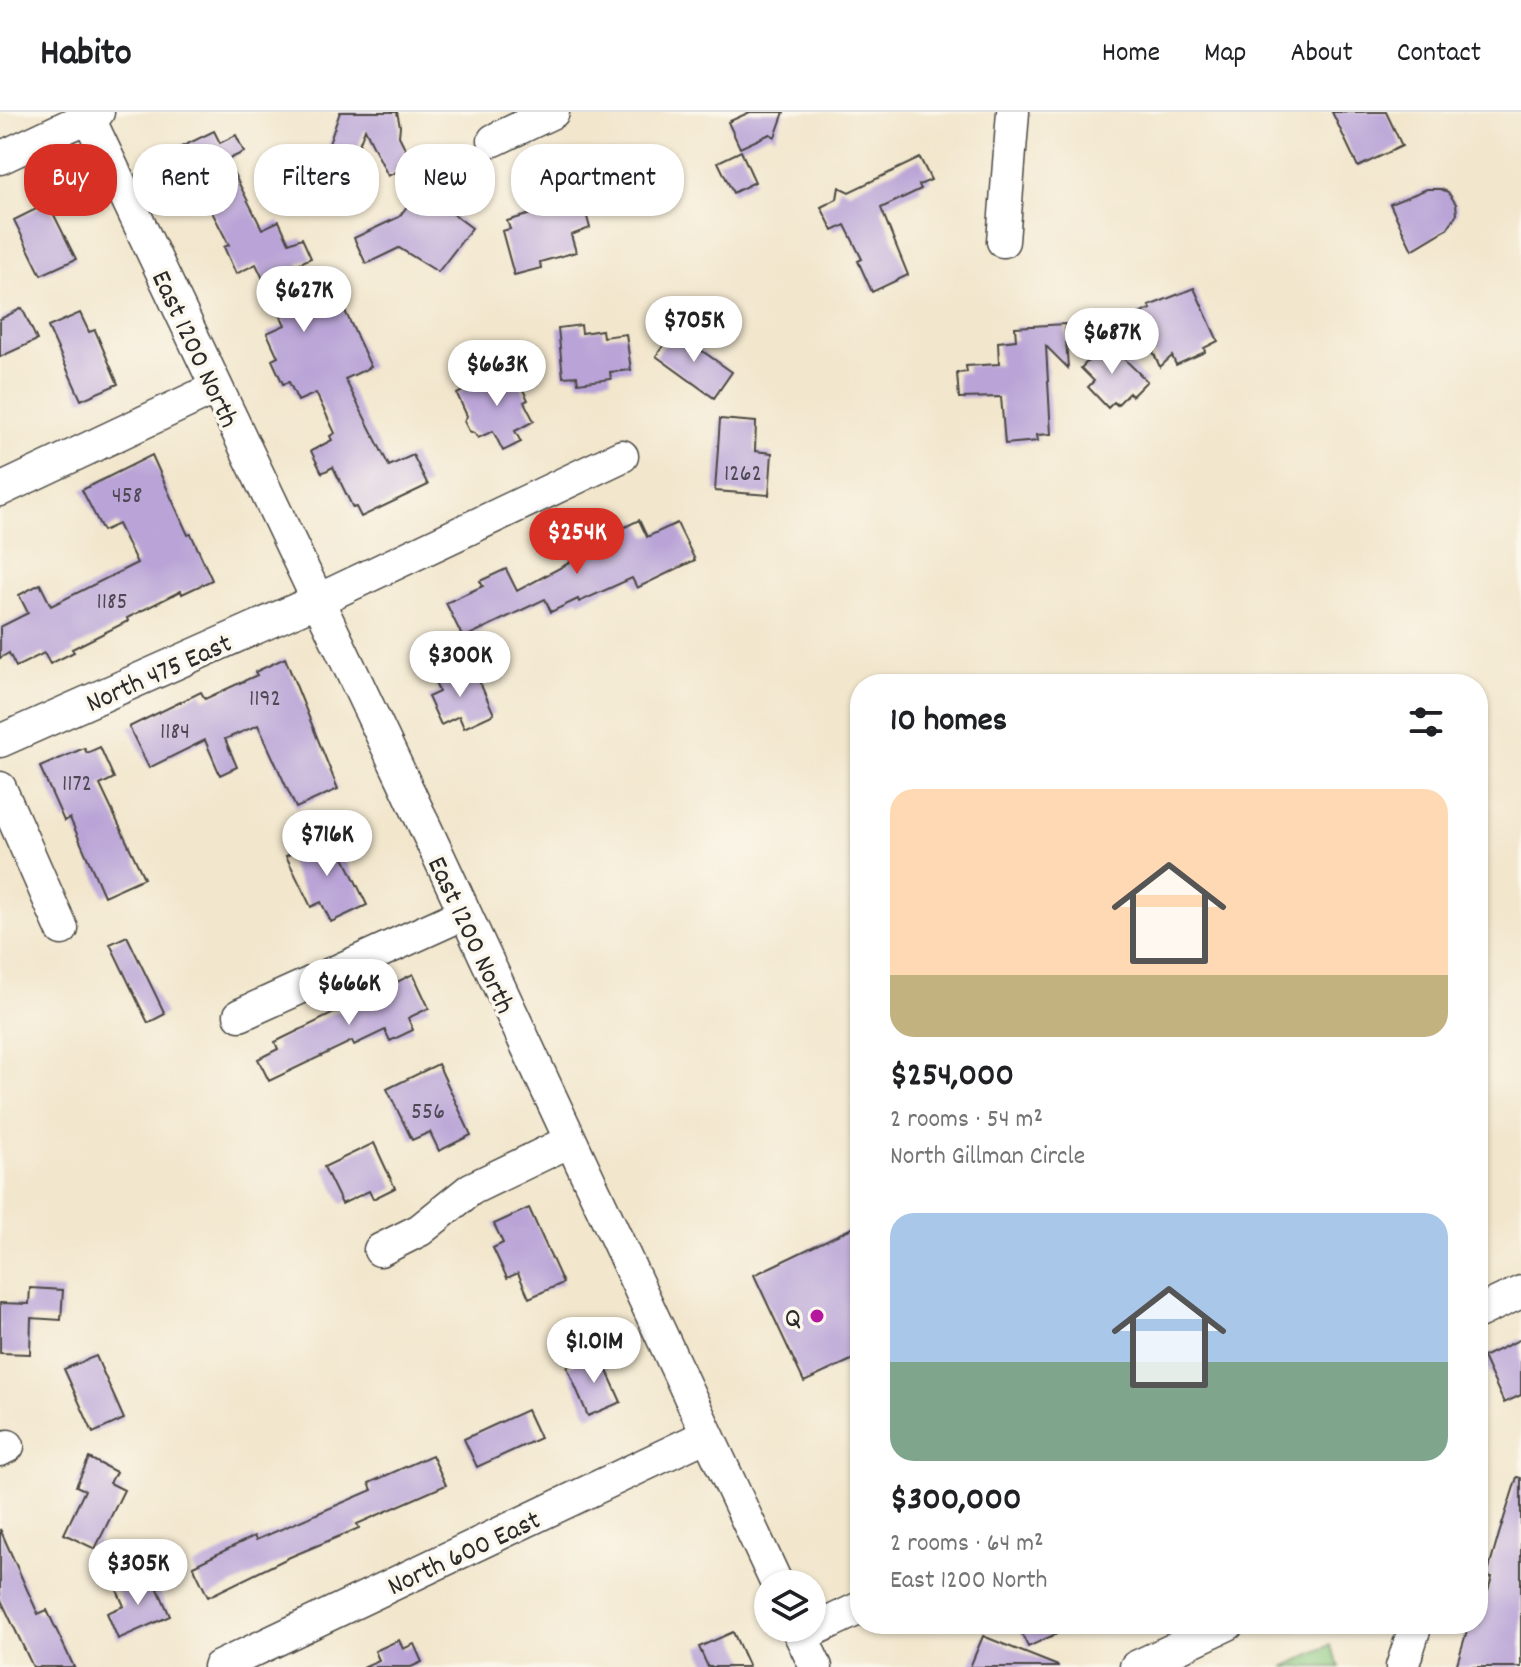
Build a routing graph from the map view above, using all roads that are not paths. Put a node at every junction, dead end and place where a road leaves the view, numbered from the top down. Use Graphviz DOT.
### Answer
graph roads {
  1 [pos="553,112"];
  2 [pos="1013,112"];
  3 [pos="90,113"];
  4 [pos="494,140"];
  5 [pos="0,158"];
  6 [pos="1003,241"];
  7 [pos="216,388"];
  8 [pos="622,456"];
  9 [pos="0,490"];
  10 [pos="316,601"];
  11 [pos="0,741"];
  12 [pos="0,788"];
  13 [pos="463,914"];
  14 [pos="62,929"];
  15 [pos="240,1015"];
  16 [pos="570,1141"];
  17 [pos="380,1250"];
  18 [pos="1521,1292"];
  19 [pos="1488,1307"];
  20 [pos="707,1435"];
  21 [pos="770,1570"];
  22 [pos="850,1612"];
  23 [pos="826,1621"];
  24 [pos="1207,1634"];
  25 [pos="1413,1634"];
  26 [pos="804,1642"];
  27 [pos="267,1657"];
  28 [pos="219,1667"];
  29 [pos="816,1667"];
  30 [pos="1136,1667"];
  31 [pos="1402,1667"];
  1 -- 4 [label="street"];
  2 -- 6 [label="street"];
  3 -- 5 [label="street"];
  3 -- 7 [label="street, East 1200 North"];
  7 -- 9 [label="street"];
  7 -- 10 [label="street, East 1200 North"];
  8 -- 10 [label="street, North 475 East"];
  10 -- 11 [label="street, North 475 East"];
  10 -- 13 [label="street, East 1200 North"];
  12 -- 14 [label="street"];
  13 -- 15 [label="street"];
  13 -- 16 [label="street, East 1200 North"];
  16 -- 17 [label="street"];
  16 -- 20 [label="street, East 1200 North"];
  18 -- 19 [label="street"];
  20 -- 21 [label="street, East 1200 North"];
  20 -- 27 [label="street, North 600 East"];
  22 -- 23 [label="street"];
  24 -- 30 [label="street"];
  25 -- 31 [label="street"];
  26 -- 29 [label="street"];
  27 -- 28 [label="street, North 600 East"];
}
